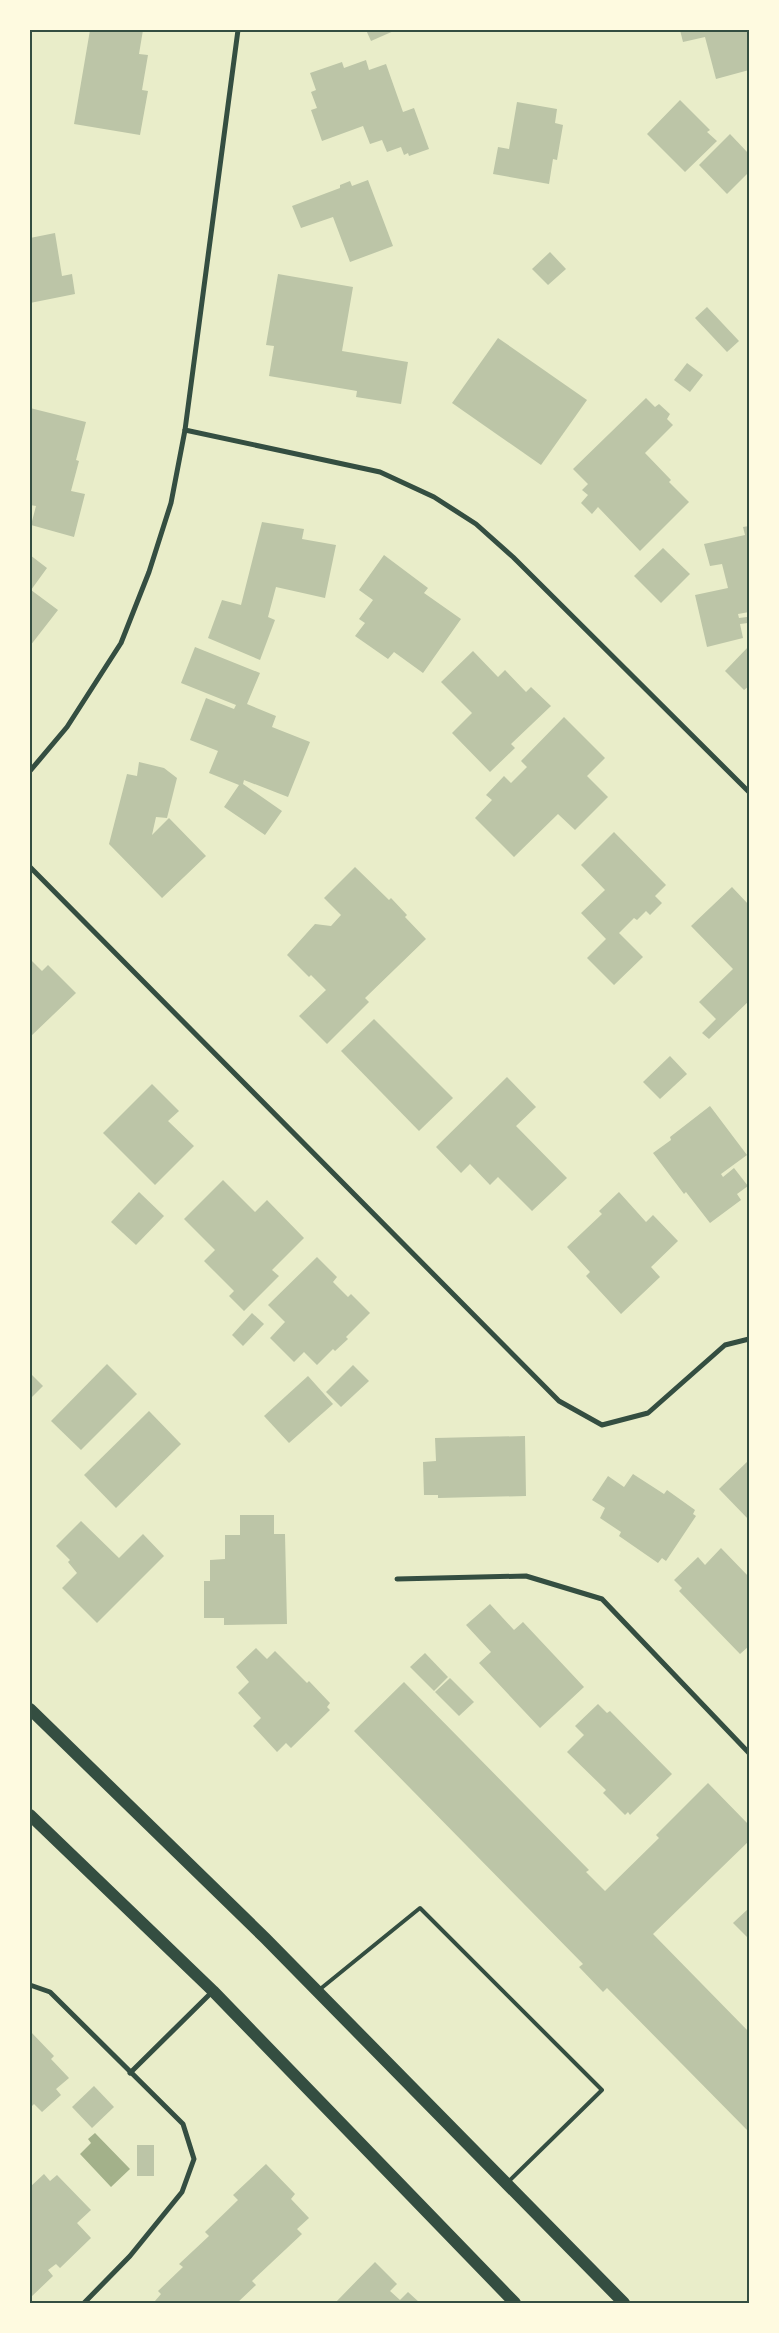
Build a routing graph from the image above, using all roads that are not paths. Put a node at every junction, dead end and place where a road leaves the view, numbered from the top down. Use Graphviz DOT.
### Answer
graph roads {
  1 [pos="238,30"];
  2 [pos="185,430"];
  3 [pos="30,771"];
  4 [pos="749,792"];
  5 [pos="30,867"];
  6 [pos="749,1338"];
  7 [pos="397,1579"];
  8 [pos="30,1709"];
  9 [pos="749,1754"];
  10 [pos="30,1815"];
  11 [pos="30,1985"];
  12 [pos="214,1991"];
  13 [pos="318,1991"];
  14 [pos="130,2073"];
  15 [pos="507,2183"];
  16 [pos="84,2303"];
  17 [pos="516,2303"];
  18 [pos="624,2303"];
  1 -- 2 [label="street"];
  2 -- 3 [label="street"];
  2 -- 4 [label="street"];
  5 -- 6 [label="street"];
  7 -- 9 [label="street"];
  8 -- 13 [label="main road"];
  10 -- 12 [label="main road"];
  11 -- 14 [label="street"];
  12 -- 14 [label="street"];
  12 -- 17 [label="main road"];
  13 -- 15 [label="main road"];
  13 -- 15 [label="lane"];
  14 -- 16 [label="street"];
  15 -- 18 [label="main road"];
}
